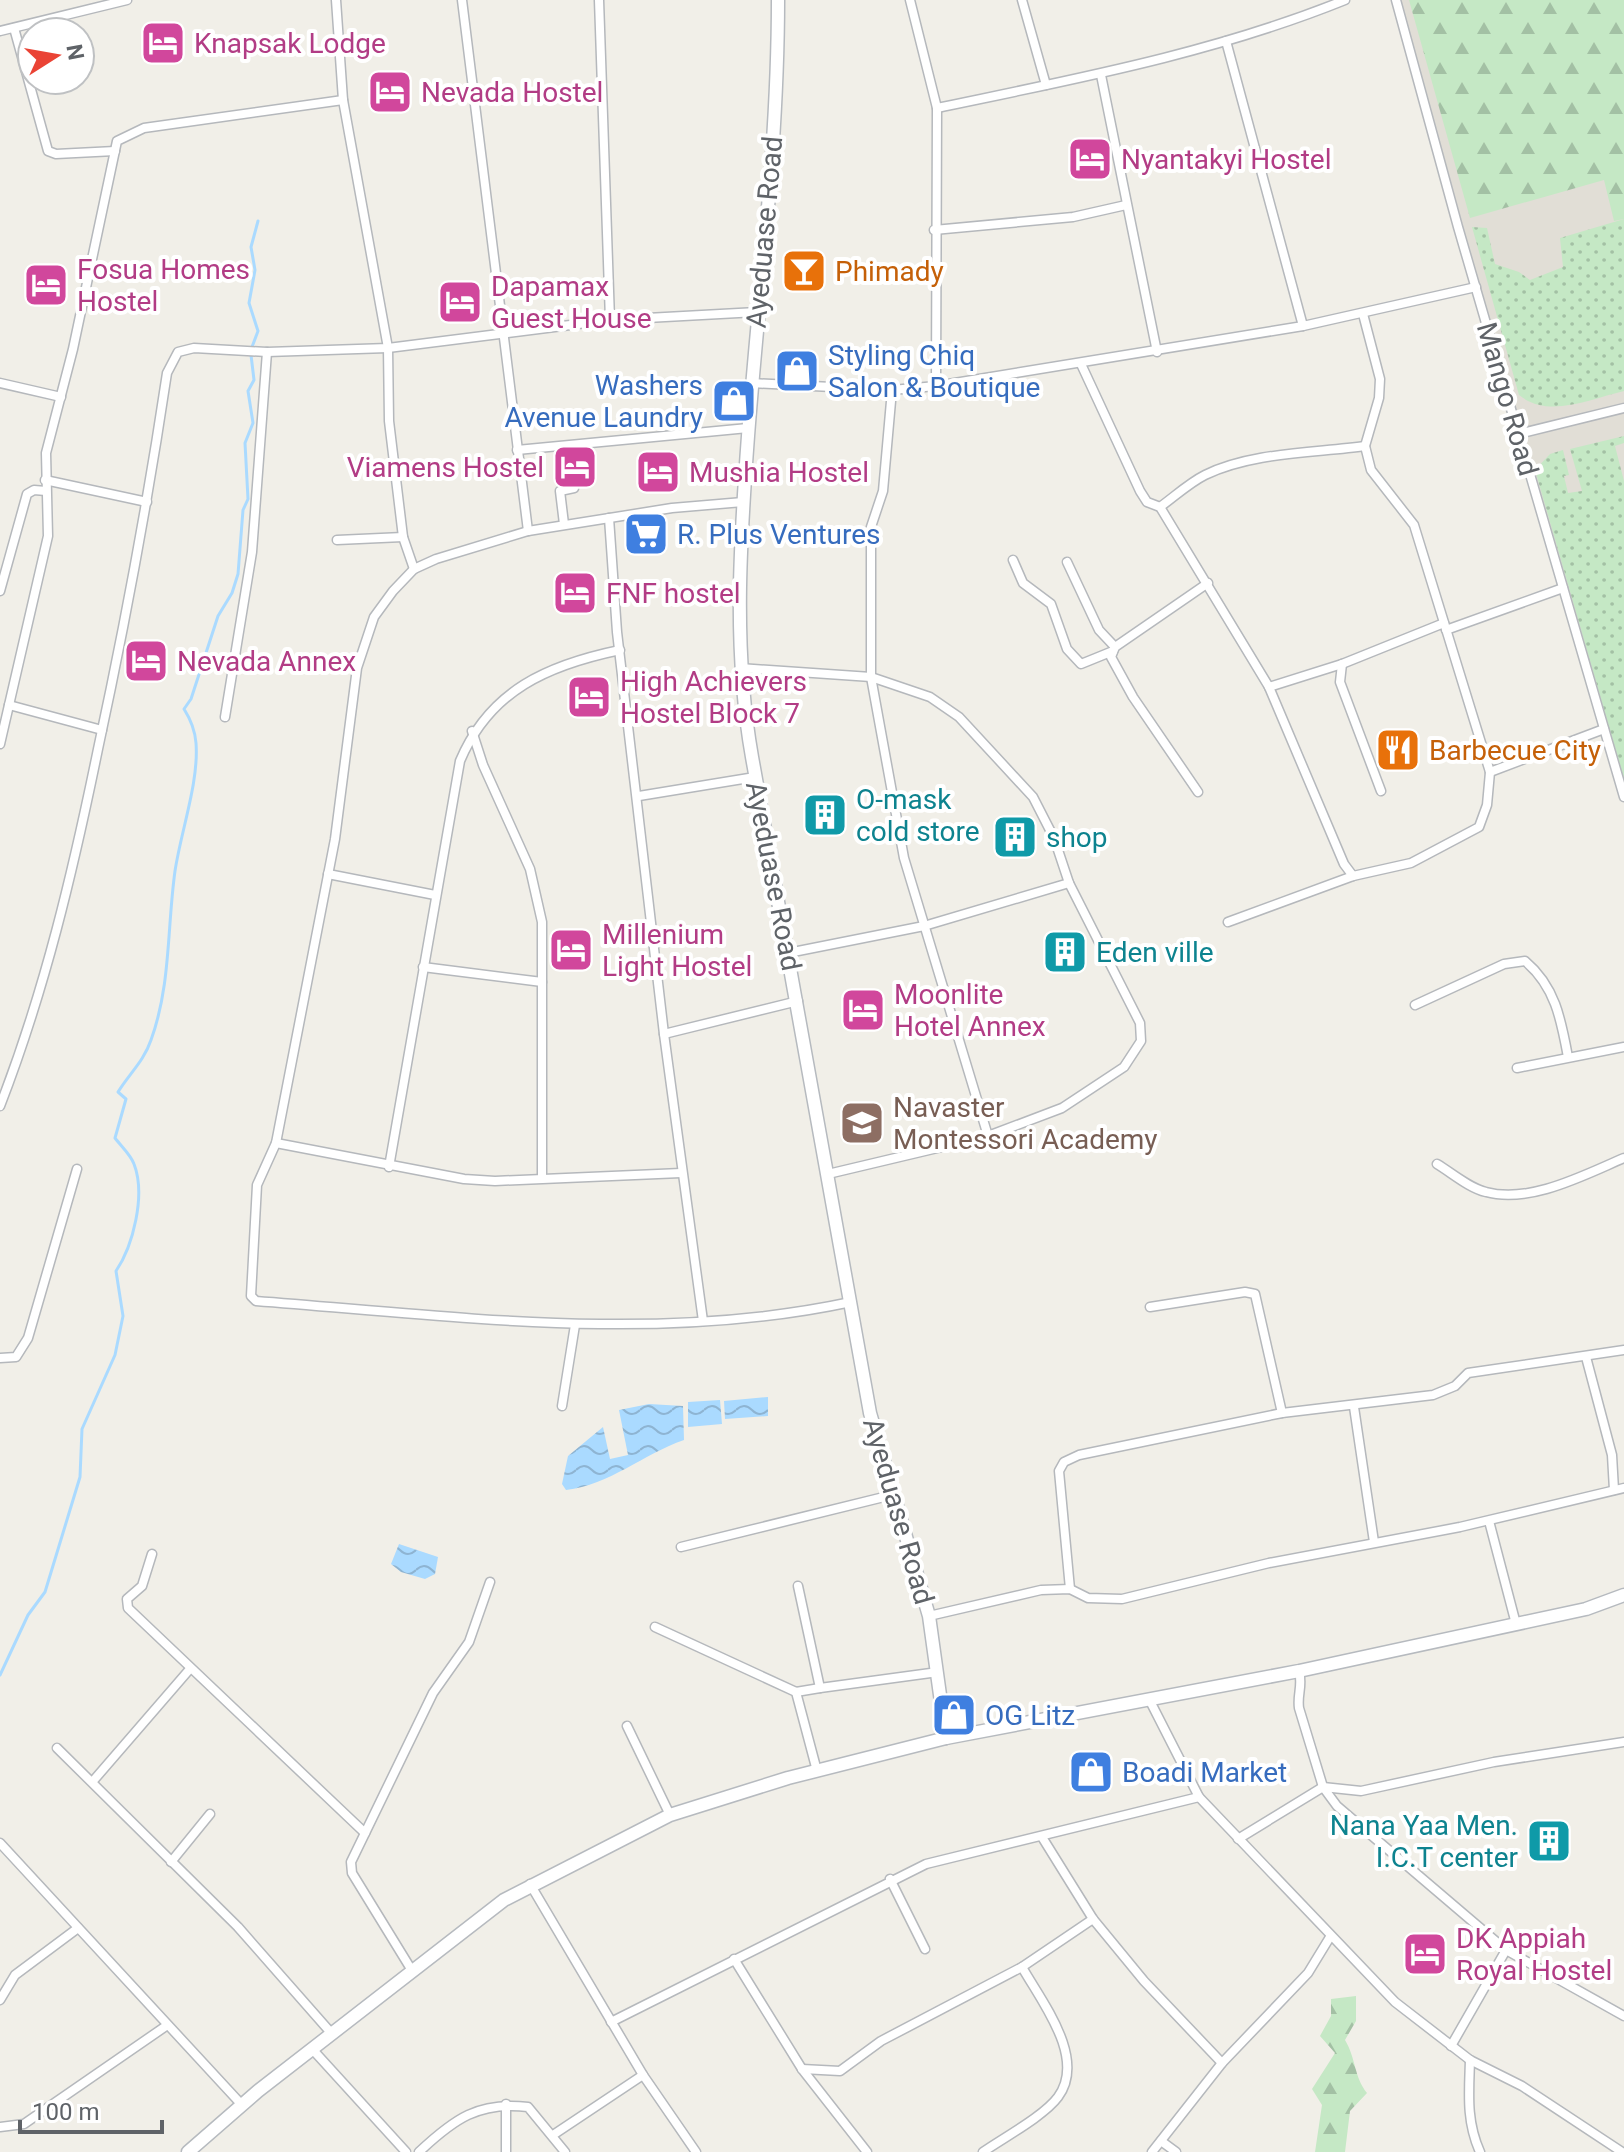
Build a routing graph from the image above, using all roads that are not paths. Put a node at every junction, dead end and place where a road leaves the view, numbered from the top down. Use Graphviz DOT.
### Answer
graph roads {
  1 [pos="127,0"];
  2 [pos="336,0"];
  3 [pos="462,0"];
  4 [pos="599,0"];
  5 [pos="778,0"];
  6 [pos="910,0"];
  7 [pos="1022,0"];
  8 [pos="1345,0"];
  9 [pos="1396,0"];
  10 [pos="14,28"];
  11 [pos="0,31"];
  12 [pos="1226,41"];
  13 [pos="1101,75"];
  14 [pos="1046,85"];
  15 [pos="343,100"];
  16 [pos="937,108"];
  17 [pos="115,151"];
  18 [pos="1126,205"];
  19 [pos="934,230"];
  20 [pos="1476,287"];
  21 [pos="757,312"];
  22 [pos="1363,314"];
  23 [pos="610,320"];
  24 [pos="1303,326"];
  25 [pos="506,335"];
  26 [pos="388,348"];
  27 [pos="267,352"];
  28 [pos="1157,352"];
  29 [pos="1081,364"];
  30 [pos="0,383"];
  31 [pos="751,383"];
  32 [pos="936,386"];
  33 [pos="892,390"];
  34 [pos="61,397"];
  35 [pos="1624,408"];
  36 [pos="748,428"];
  37 [pos="1518,434"];
  38 [pos="1365,446"];
  39 [pos="517,450"];
  40 [pos="45,480"];
  41 [pos="574,480"];
  42 [pos="46,491"];
  43 [pos="147,502"];
  44 [pos="743,502"];
  45 [pos="1160,507"];
  46 [pos="609,518"];
  47 [pos="564,524"];
  48 [pos="528,531"];
  49 [pos="403,537"];
  50 [pos="337,540"];
  51 [pos="1013,560"];
  52 [pos="1067,562"];
  53 [pos="414,569"];
  54 [pos="1208,583"];
  55 [pos="1563,588"];
  56 [pos="0,591"];
  57 [pos="1445,627"];
  58 [pos="1114,649"];
  59 [pos="620,650"];
  60 [pos="1342,664"];
  61 [pos="739,668"];
  62 [pos="871,677"];
  63 [pos="1269,687"];
  64 [pos="9,705"];
  65 [pos="225,717"];
  66 [pos="1604,729"];
  67 [pos="102,730"];
  68 [pos="472,731"];
  69 [pos="0,744"];
  70 [pos="1490,772"];
  71 [pos="755,777"];
  72 [pos="1381,791"];
  73 [pos="1198,792"];
  74 [pos="639,796"];
  75 [pos="1624,797"];
  76 [pos="328,874"];
  77 [pos="1353,876"];
  78 [pos="1069,883"];
  79 [pos="435,895"];
  80 [pos="1228,922"];
  81 [pos="924,926"];
  82 [pos="788,953"];
  83 [pos="423,967"];
  84 [pos="542,982"];
  85 [pos="798,1001"];
  86 [pos="1415,1005"];
  87 [pos="664,1034"];
  88 [pos="1624,1047"];
  89 [pos="1568,1057"];
  90 [pos="1517,1068"];
  91 [pos="0,1106"];
  92 [pos="988,1136"];
  93 [pos="276,1143"];
  94 [pos="1624,1158"];
  95 [pos="1437,1164"];
  96 [pos="389,1167"];
  97 [pos="77,1169"];
  98 [pos="681,1173"];
  99 [pos="828,1174"];
  100 [pos="542,1178"];
  101 [pos="851,1302"];
  102 [pos="1150,1307"];
  103 [pos="703,1321"];
  104 [pos="575,1325"];
  105 [pos="1624,1350"];
  106 [pos="1586,1357"];
  107 [pos="0,1358"];
  108 [pos="562,1406"];
  109 [pos="1354,1407"];
  110 [pos="1282,1413"];
  111 [pos="1619,1489"];
  112 [pos="892,1495"];
  113 [pos="1489,1521"];
  114 [pos="1374,1542"];
  115 [pos="681,1547"];
  116 [pos="152,1554"];
  117 [pos="490,1582"];
  118 [pos="798,1586"];
  119 [pos="1070,1589"];
  120 [pos="1624,1595"];
  121 [pos="929,1616"];
  122 [pos="1516,1624"];
  123 [pos="655,1627"];
  124 [pos="189,1670"];
  125 [pos="1299,1671"];
  126 [pos="939,1672"];
  127 [pos="820,1688"];
  128 [pos="796,1692"];
  129 [pos="1149,1699"];
  130 [pos="627,1726"];
  131 [pos="946,1738"];
  132 [pos="1624,1742"];
  133 [pos="57,1748"];
  134 [pos="817,1771"];
  135 [pos="93,1781"];
  136 [pos="1323,1787"];
  137 [pos="1199,1797"];
  138 [pos="210,1814"];
  139 [pos="670,1815"];
  140 [pos="365,1833"];
  141 [pos="1042,1837"];
  142 [pos="1238,1839"];
  143 [pos="0,1843"];
  144 [pos="171,1862"];
  145 [pos="890,1879"];
  146 [pos="530,1883"];
  147 [pos="1093,1919"];
  148 [pos="78,1928"];
  149 [pos="1330,1937"];
  150 [pos="925,1949"];
  151 [pos="1506,1950"];
  152 [pos="734,1959"];
  153 [pos="1022,1967"];
  154 [pos="411,1969"];
  155 [pos="0,2000"];
  156 [pos="1624,2016"];
  157 [pos="611,2022"];
  158 [pos="166,2026"];
  159 [pos="332,2034"];
  160 [pos="1451,2046"];
  161 [pos="313,2050"];
  162 [pos="1470,2060"];
  163 [pos="1222,2063"];
  164 [pos="802,2069"];
  165 [pos="643,2075"];
  166 [pos="506,2104"];
  167 [pos="242,2105"];
  168 [pos="0,2127"];
  169 [pos="553,2135"];
  170 [pos="1161,2141"];
  171 [pos="1620,2151"];
  172 [pos="188,2152"];
  173 [pos="406,2152"];
  174 [pos="419,2152"];
  175 [pos="506,2152"];
  176 [pos="565,2152"];
  177 [pos="696,2152"];
  178 [pos="867,2152"];
  179 [pos="983,2152"];
  180 [pos="1152,2152"];
  181 [pos="1176,2152"];
  182 [pos="1480,2152"];
  1 -- 10 [label="street"];
  2 -- 15 [label="street"];
  3 -- 25 [label="street"];
  4 -- 23 [label="street"];
  5 -- 21 [label="street, Ayeduase Road"];
  6 -- 16 [label="street"];
  7 -- 14 [label="street"];
  8 -- 12 [label="street"];
  9 -- 20 [label="street, Mango Road"];
  10 -- 11 [label="street"];
  10 -- 17 [label="street"];
  12 -- 13 [label="street"];
  12 -- 24 [label="street"];
  13 -- 14 [label="street"];
  13 -- 18 [label="street"];
  14 -- 16 [label="street"];
  15 -- 17 [label="street"];
  15 -- 26 [label="street"];
  16 -- 19 [label="street"];
  17 -- 34 [label="street"];
  18 -- 19 [label="street"];
  18 -- 28 [label="street"];
  19 -- 32 [label="street"];
  20 -- 22 [label="street"];
  20 -- 37 [label="street, Mango Road"];
  21 -- 23 [label="street"];
  21 -- 31 [label="street, Ayeduase Road"];
  22 -- 24 [label="street"];
  22 -- 38 [label="street"];
  23 -- 25 [label="street"];
  24 -- 28 [label="street"];
  25 -- 26 [label="street"];
  25 -- 39 [label="street"];
  26 -- 27 [label="street"];
  26 -- 49 [label="street"];
  27 -- 43 [label="street"];
  27 -- 65 [label="street"];
  28 -- 29 [label="street"];
  29 -- 32 [label="street"];
  29 -- 45 [label="street"];
  30 -- 34 [label="street"];
  31 -- 33 [label="street"];
  31 -- 36 [label="street, Ayeduase Road"];
  32 -- 33 [label="street"];
  33 -- 62 [label="street"];
  34 -- 40 [label="street"];
  35 -- 37 [label="street"];
  36 -- 39 [label="street"];
  36 -- 44 [label="street, Ayeduase Road"];
  37 -- 55 [label="street, Mango Road"];
  38 -- 45 [label="street"];
  38 -- 57 [label="street"];
  39 -- 48 [label="street"];
  40 -- 42 [label="street"];
  40 -- 43 [label="street"];
  41 -- 47 [label="street"];
  42 -- 56 [label="street"];
  42 -- 64 [label="street"];
  43 -- 67 [label="street"];
  44 -- 46 [label="street"];
  44 -- 61 [label="street, Ayeduase Road"];
  45 -- 54 [label="street"];
  46 -- 47 [label="street"];
  46 -- 59 [label="street"];
  47 -- 48 [label="street"];
  48 -- 53 [label="street"];
  49 -- 50 [label="street"];
  49 -- 53 [label="street"];
  51 -- 58 [label="street"];
  52 -- 58 [label="street"];
  53 -- 76 [label="street"];
  54 -- 58 [label="street"];
  54 -- 63 [label="street"];
  55 -- 57 [label="street"];
  55 -- 66 [label="street, Mango Road"];
  57 -- 60 [label="street"];
  57 -- 70 [label="street"];
  58 -- 73 [label="street"];
  59 -- 68 [label="street"];
  59 -- 74 [label="street"];
  60 -- 63 [label="street"];
  60 -- 72 [label="street"];
  61 -- 62 [label="street"];
  61 -- 71 [label="street, Ayeduase Road"];
  62 -- 78 [label="street"];
  62 -- 81 [label="street"];
  63 -- 77 [label="street"];
  64 -- 67 [label="street"];
  64 -- 69 [label="street"];
  66 -- 70 [label="street"];
  66 -- 75 [label="street, Mango Road"];
  67 -- 91 [label="street"];
  68 -- 79 [label="street"];
  68 -- 84 [label="street"];
  70 -- 77 [label="street"];
  71 -- 74 [label="street"];
  71 -- 82 [label="street, Ayeduase Road"];
  74 -- 87 [label="street"];
  76 -- 79 [label="street"];
  76 -- 93 [label="street"];
  77 -- 80 [label="street"];
  78 -- 81 [label="street"];
  78 -- 92 [label="street"];
  79 -- 83 [label="street"];
  81 -- 82 [label="street"];
  81 -- 92 [label="street"];
  82 -- 85 [label="street, Ayeduase Road"];
  83 -- 84 [label="street"];
  83 -- 96 [label="street"];
  84 -- 100 [label="street"];
  85 -- 87 [label="street"];
  85 -- 99 [label="street, Ayeduase Road"];
  86 -- 89 [label="street"];
  87 -- 98 [label="street"];
  88 -- 89 [label="street"];
  89 -- 90 [label="street"];
  92 -- 99 [label="street"];
  93 -- 96 [label="street"];
  93 -- 104 [label="street"];
  94 -- 95 [label="street"];
  96 -- 100 [label="street"];
  97 -- 107 [label="street"];
  98 -- 100 [label="street"];
  98 -- 103 [label="street"];
  99 -- 101 [label="street, Ayeduase Road"];
  101 -- 103 [label="street"];
  101 -- 112 [label="street, Ayeduase Road"];
  102 -- 110 [label="street"];
  103 -- 104 [label="street"];
  104 -- 108 [label="street"];
  105 -- 106 [label="street"];
  106 -- 109 [label="street"];
  106 -- 111 [label="street"];
  109 -- 110 [label="street"];
  109 -- 114 [label="street"];
  110 -- 119 [label="street"];
  111 -- 113 [label="street"];
  112 -- 115 [label="street"];
  112 -- 121 [label="street, Ayeduase Road"];
  113 -- 114 [label="street"];
  113 -- 122 [label="street"];
  114 -- 119 [label="street"];
  116 -- 124 [label="street"];
  117 -- 140 [label="street"];
  118 -- 127 [label="street"];
  119 -- 121 [label="street"];
  120 -- 122 [label="street"];
  121 -- 126 [label="street, Ayeduase Road"];
  122 -- 125 [label="street"];
  123 -- 128 [label="street"];
  124 -- 135 [label="street"];
  124 -- 140 [label="street"];
  125 -- 129 [label="street"];
  125 -- 136 [label="street"];
  126 -- 127 [label="street"];
  126 -- 131 [label="street, Ayeduase Road"];
  127 -- 128 [label="street"];
  128 -- 134 [label="street"];
  129 -- 131 [label="street"];
  129 -- 137 [label="street"];
  130 -- 139 [label="street"];
  131 -- 134 [label="street"];
  132 -- 136 [label="street"];
  133 -- 135 [label="street"];
  134 -- 139 [label="street"];
  135 -- 144 [label="street"];
  136 -- 142 [label="street"];
  136 -- 151 [label="street"];
  137 -- 141 [label="street"];
  137 -- 142 [label="street"];
  138 -- 144 [label="street"];
  139 -- 146 [label="street"];
  140 -- 154 [label="street"];
  141 -- 145 [label="street"];
  141 -- 147 [label="street"];
  142 -- 149 [label="street"];
  143 -- 148 [label="street"];
  144 -- 159 [label="street"];
  145 -- 150 [label="street"];
  145 -- 152 [label="street"];
  146 -- 154 [label="street"];
  146 -- 157 [label="street"];
  147 -- 153 [label="street"];
  147 -- 163 [label="street"];
  148 -- 155 [label="street"];
  148 -- 158 [label="street"];
  149 -- 160 [label="street"];
  149 -- 163 [label="street"];
  151 -- 156 [label="street"];
  151 -- 160 [label="street"];
  152 -- 157 [label="street"];
  152 -- 164 [label="street"];
  153 -- 164 [label="street"];
  153 -- 179 [label="street"];
  154 -- 159 [label="street"];
  157 -- 165 [label="street"];
  158 -- 167 [label="street"];
  158 -- 168 [label="street"];
  159 -- 161 [label="street"];
  160 -- 162 [label="street"];
  161 -- 167 [label="street"];
  161 -- 173 [label="street"];
  162 -- 171 [label="street"];
  162 -- 182 [label="street"];
  163 -- 170 [label="street"];
  164 -- 178 [label="street"];
  165 -- 169 [label="street"];
  165 -- 177 [label="street"];
  166 -- 169 [label="street"];
  166 -- 174 [label="street"];
  166 -- 175 [label="street"];
  167 -- 172 [label="street"];
  169 -- 176 [label="street"];
  170 -- 180 [label="street"];
  170 -- 181 [label="street"];
}
